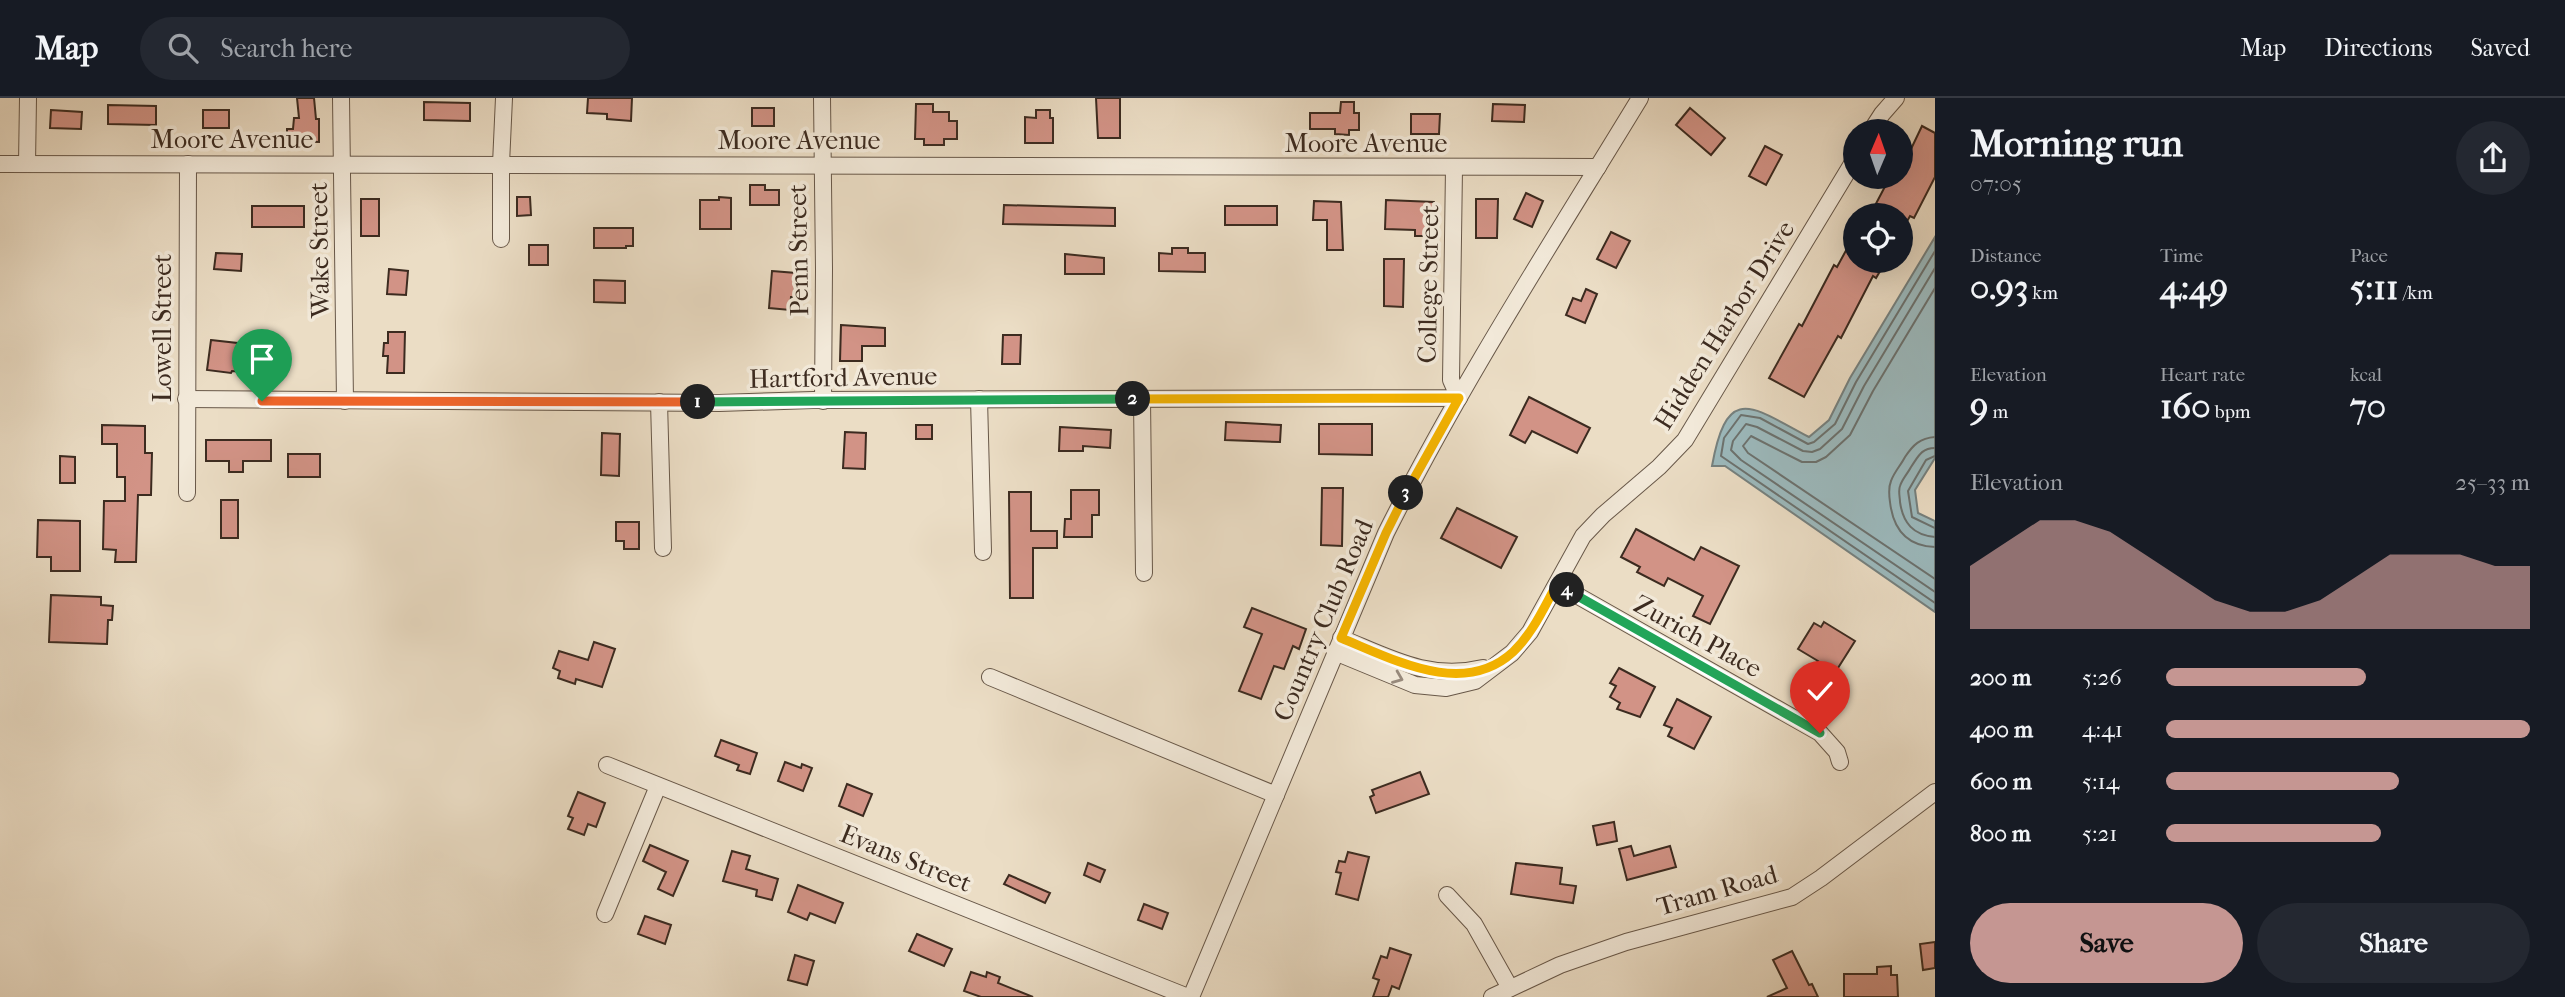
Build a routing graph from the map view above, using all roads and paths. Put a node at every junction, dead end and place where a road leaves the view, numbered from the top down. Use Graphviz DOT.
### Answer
graph roads {
  1 [pos="27,98"];
  2 [pos="341,98"];
  3 [pos="504,98"];
  4 [pos="822,98"];
  5 [pos="1640,98"];
  6 [pos="1896,98"];
  7 [pos="1879,119"];
  8 [pos="343,163"];
  9 [pos="0,164"];
  10 [pos="27,164"];
  11 [pos="188,164"];
  12 [pos="501,164"];
  13 [pos="822,165"];
  14 [pos="1598,167"];
  15 [pos="1454,168"];
  16 [pos="1843,179"];
  17 [pos="501,239"];
  18 [pos="1459,398"];
  19 [pos="186,399"];
  20 [pos="979,399"];
  21 [pos="1142,399"];
  22 [pos="345,401"];
  23 [pos="822,401"];
  24 [pos="659,402"];
  25 [pos="187,493"];
  26 [pos="663,548"];
  27 [pos="983,552"];
  28 [pos="1144,573"];
  29 [pos="1557,584"];
  30 [pos="1338,645"];
  31 [pos="990,677"];
  32 [pos="1840,762"];
  33 [pos="607,765"];
  34 [pos="658,786"];
  35 [pos="1935,792"];
  36 [pos="1276,795"];
  37 [pos="1447,895"];
  38 [pos="605,914"];
  39 [pos="1510,988"];
  40 [pos="1189,997"];
  41 [pos="1492,997"];
  1 -- 10 [label="street"];
  2 -- 8 [label="street, Wake Street"];
  3 -- 12 [label="street"];
  4 -- 13 [label="street, Penn Street"];
  5 -- 14 [label="street, Country Club Road"];
  6 -- 7 [label="street"];
  8 -- 11 [label="street, Moore Avenue"];
  8 -- 12 [label="street, Moore Avenue"];
  8 -- 22 [label="street, Wake Street"];
  9 -- 10 [label="street, Moore Avenue"];
  10 -- 11 [label="street, Moore Avenue"];
  11 -- 19 [label="street, Lowell Street"];
  12 -- 13 [label="street, Moore Avenue"];
  12 -- 17 [label="street"];
  13 -- 15 [label="street, Moore Avenue"];
  13 -- 23 [label="street, Penn Street"];
  14 -- 15 [label="street, Moore Avenue"];
  14 -- 18 [label="street, Country Club Road"];
  15 -- 18 [label="street, College Street"];
  16 -- 29 [label="street, Hidden Harbor Drive"];
  18 -- 21 [label="street, Hartford Avenue"];
  18 -- 30 [label="street, Country Club Road"];
  19 -- 22 [label="street, Hartford Avenue"];
  19 -- 25 [label="street, Lowell Street"];
  20 -- 21 [label="street, Hartford Avenue"];
  20 -- 23 [label="street, Hartford Avenue"];
  20 -- 27 [label="street"];
  21 -- 28 [label="street"];
  22 -- 24 [label="street, Hartford Avenue"];
  23 -- 24 [label="street, Hartford Avenue"];
  24 -- 26 [label="street"];
  29 -- 30 [label="street, Hidden Harbor Drive"];
  29 -- 32 [label="street, Zurich Place"];
  30 -- 36 [label="street, Country Club Road"];
  31 -- 36 [label="street"];
  33 -- 34 [label="street, Evans Street"];
  34 -- 38 [label="street"];
  34 -- 40 [label="street, Evans Street"];
  35 -- 39 [label="street, Tram Road"];
  36 -- 40 [label="street, Country Club Road"];
  37 -- 39 [label="street"];
  39 -- 41 [label="street, Tram Road"];
}
